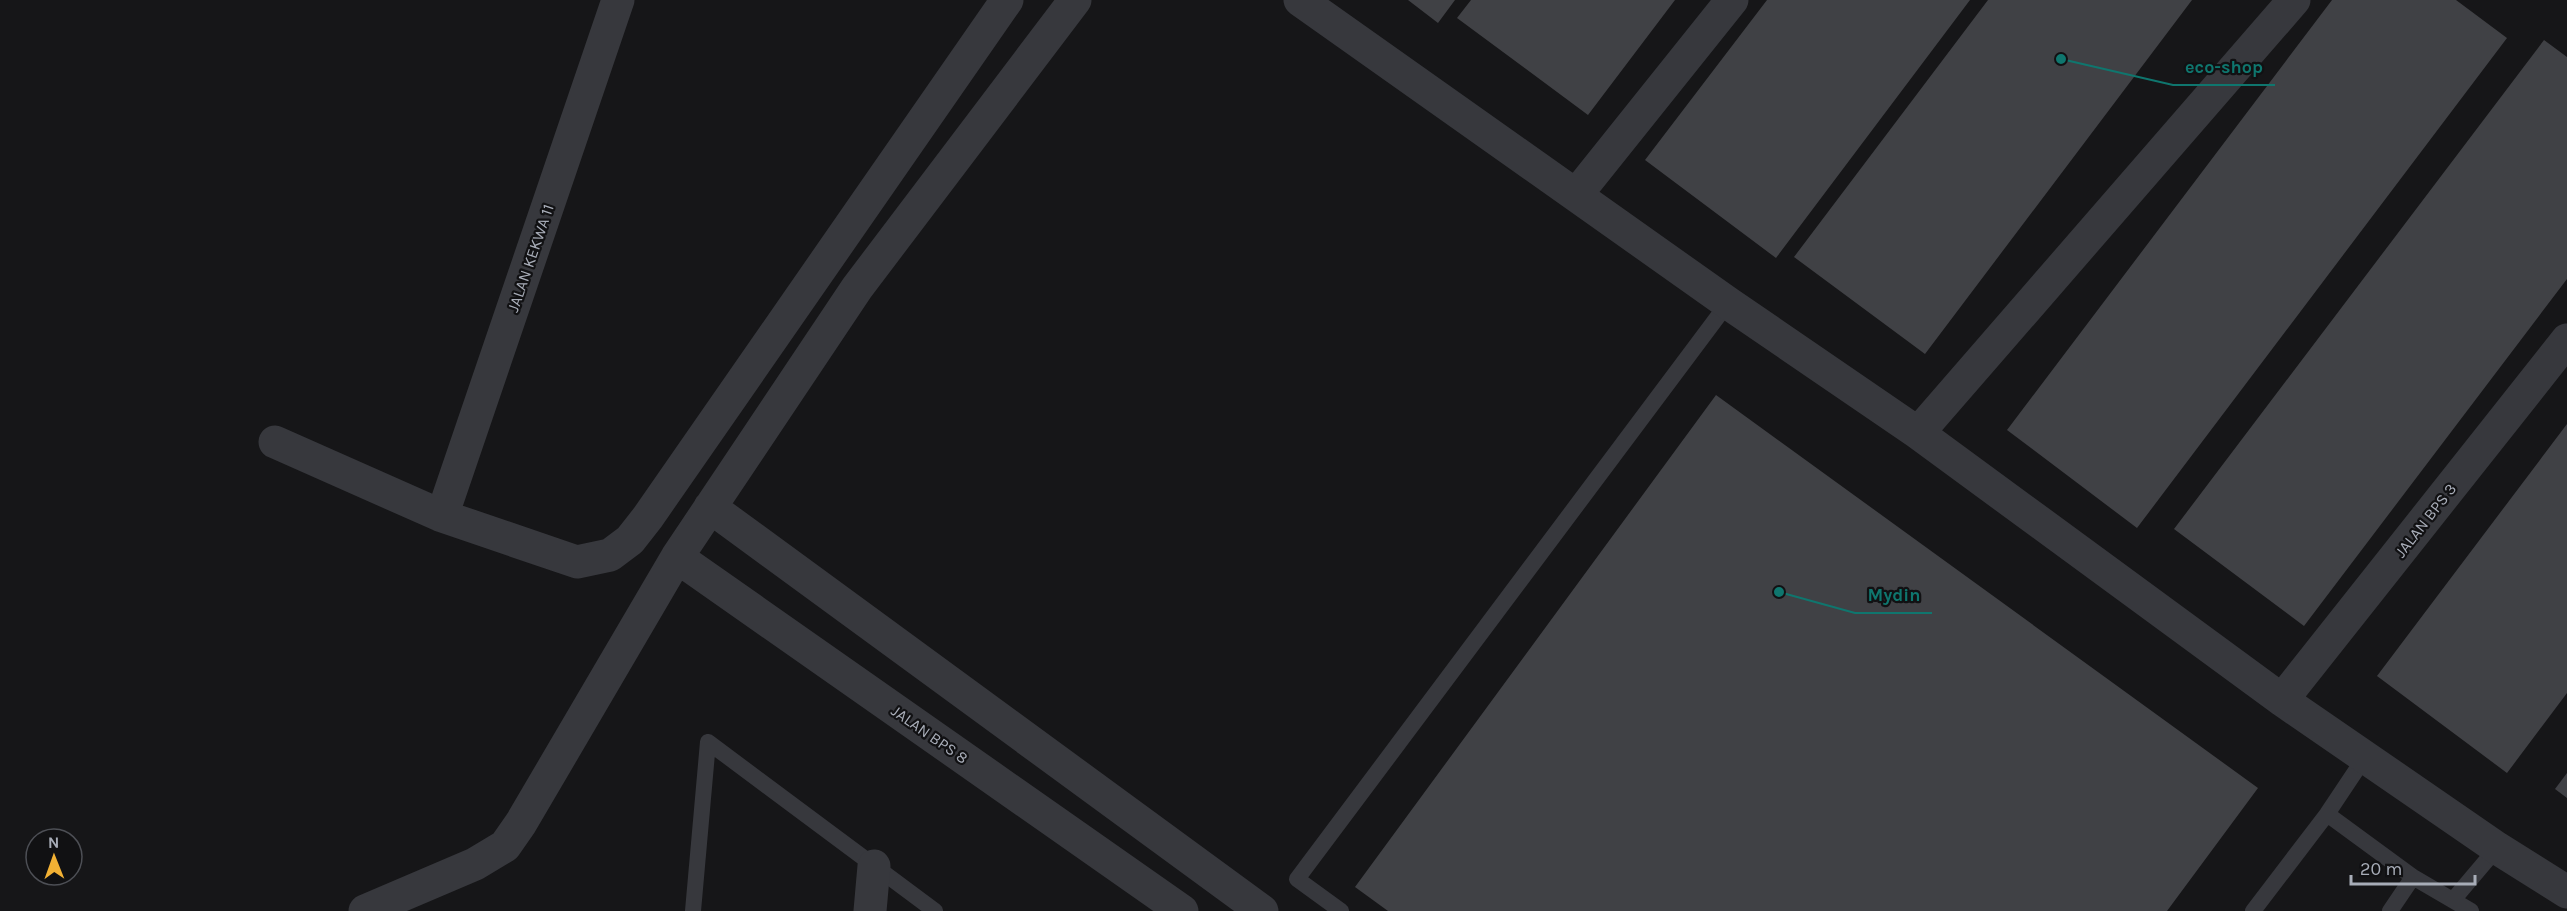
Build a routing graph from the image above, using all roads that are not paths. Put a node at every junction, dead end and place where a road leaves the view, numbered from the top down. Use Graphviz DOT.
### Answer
graph roads {
  1 [pos="618,0"];
  2 [pos="1007,0"];
  3 [pos="1075,0"];
  4 [pos="1300,0"];
  5 [pos="1732,0"];
  6 [pos="2294,0"];
  7 [pos="1576,195"];
  8 [pos="1728,303"];
  9 [pos="2567,340"];
  10 [pos="1918,433"];
  11 [pos="275,442"];
  12 [pos="710,507"];
  13 [pos="442,516"];
  14 [pos="677,557"];
  15 [pos="2282,700"];
  16 [pos="2365,757"];
  17 [pos="2327,814"];
  18 [pos="2497,848"];
  19 [pos="874,866"];
  20 [pos="2413,877"];
  21 [pos="2567,892"];
  22 [pos="2453,900"];
  23 [pos="365,911"];
  24 [pos="693,911"];
  25 [pos="870,911"];
  26 [pos="934,911"];
  27 [pos="1182,911"];
  28 [pos="1262,911"];
  29 [pos="1341,911"];
  30 [pos="2253,911"];
  31 [pos="2390,911"];
  32 [pos="2471,911"];
  1 -- 13 [label="street, JALAN KEKWA 11"];
  2 -- 13 [label="street"];
  3 -- 12 [label="street"];
  4 -- 7 [label="street"];
  5 -- 7 [label="street"];
  6 -- 10 [label="street"];
  7 -- 8 [label="street"];
  8 -- 10 [label="street"];
  8 -- 29 [label="lane"];
  9 -- 15 [label="street, JALAN BPS 3"];
  10 -- 15 [label="street"];
  11 -- 13 [label="street"];
  12 -- 14 [label="street"];
  12 -- 28 [label="street"];
  14 -- 23 [label="street"];
  14 -- 27 [label="street, JALAN BPS 8"];
  15 -- 16 [label="street"];
  16 -- 17 [label="lane"];
  16 -- 18 [label="street"];
  17 -- 20 [label="lane"];
  17 -- 30 [label="lane"];
  18 -- 21 [label="street"];
  18 -- 22 [label="lane"];
  19 -- 24 [label="lane"];
  19 -- 25 [label="street"];
  19 -- 26 [label="lane"];
  20 -- 22 [label="lane"];
  20 -- 31 [label="lane"];
  22 -- 32 [label="lane"];
}
